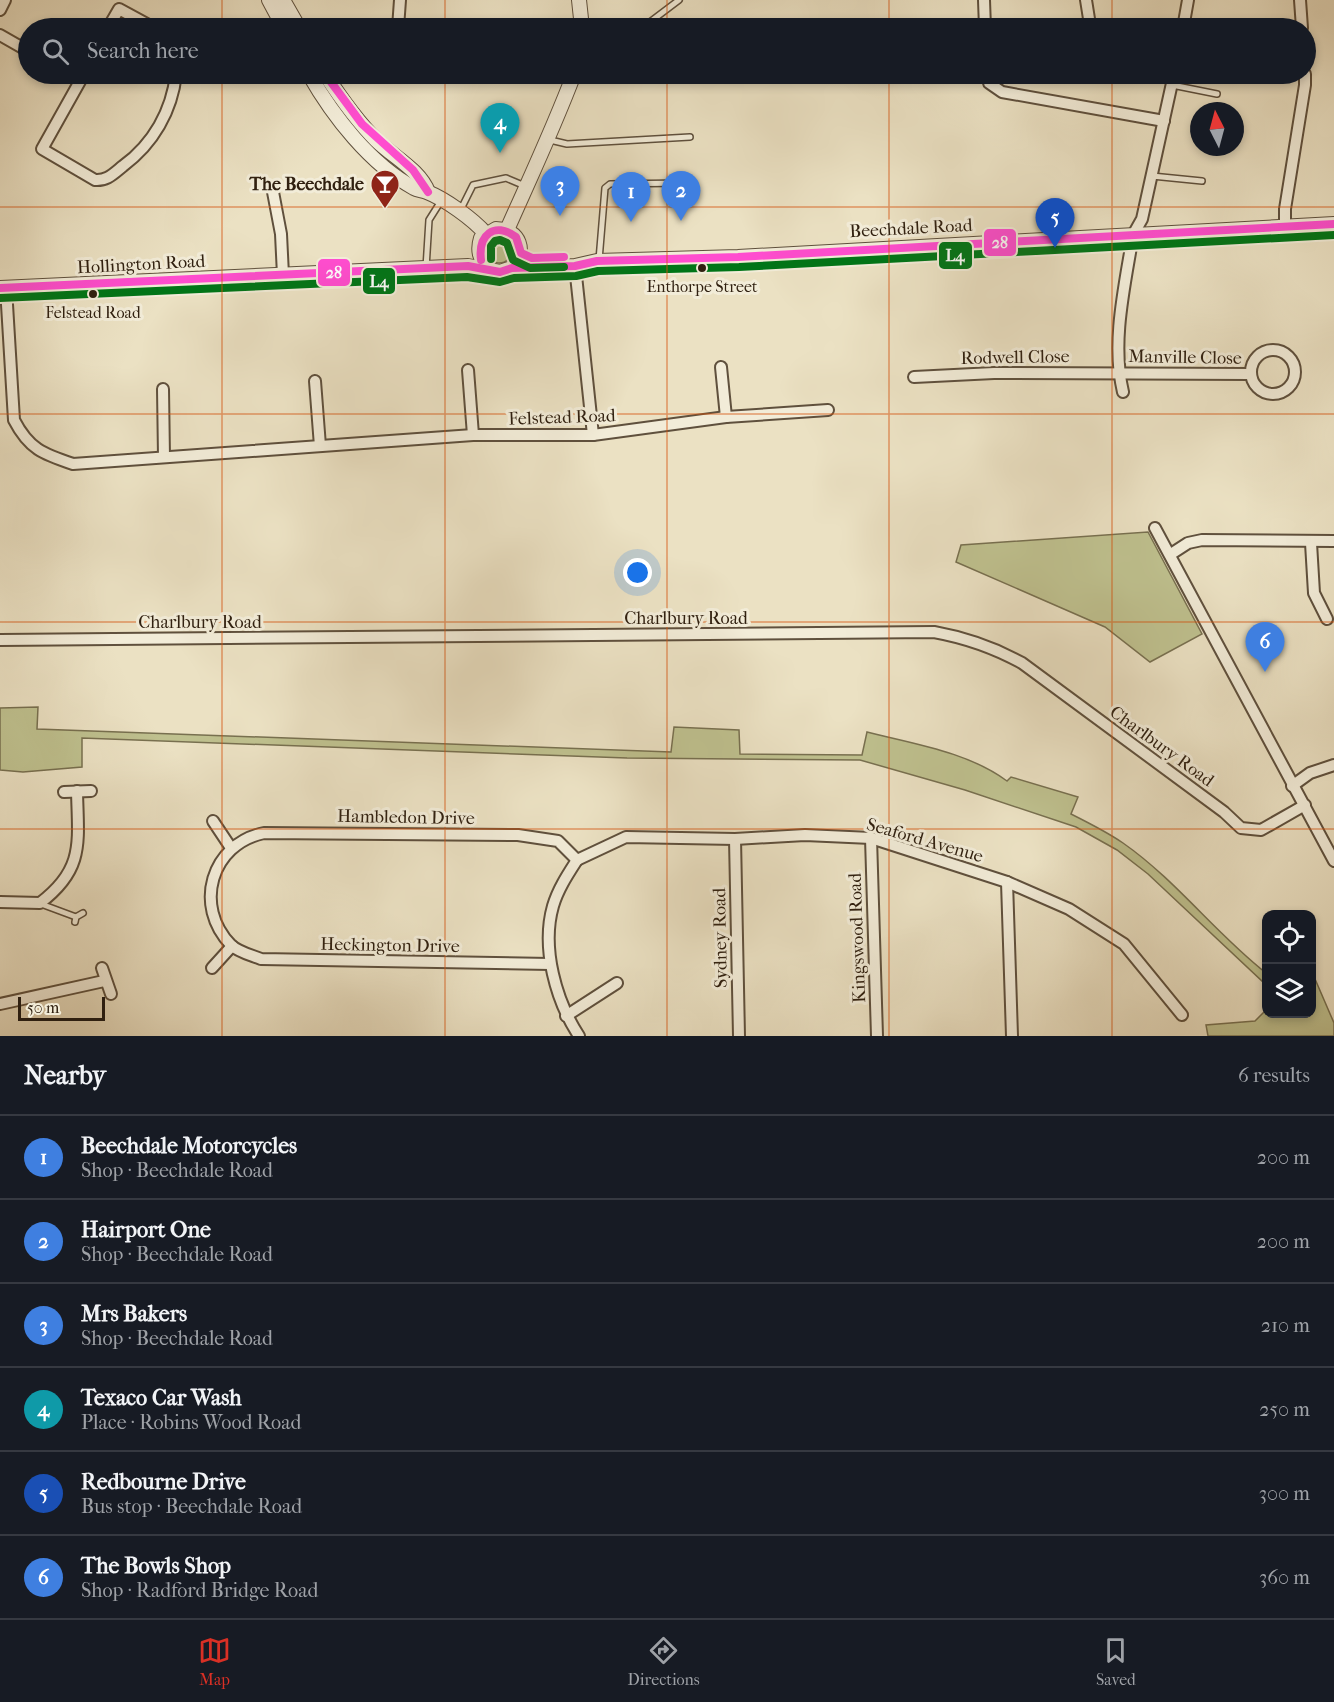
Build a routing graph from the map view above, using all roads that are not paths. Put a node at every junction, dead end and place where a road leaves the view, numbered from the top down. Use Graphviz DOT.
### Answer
graph roads {
  1 [pos="5,0"];
  2 [pos="268,0"];
  3 [pos="283,0"];
  4 [pos="400,0"];
  5 [pos="579,0"];
  6 [pos="679,0"];
  7 [pos="984,0"];
  8 [pos="1086,0"];
  9 [pos="1188,0"];
  10 [pos="1300,0"];
  11 [pos="0,10"];
  12 [pos="114,18"];
  13 [pos="136,18"];
  14 [pos="278,18"];
  15 [pos="293,18"];
  16 [pos="399,18"];
  17 [pos="581,18"];
  18 [pos="655,18"];
  19 [pos="985,18"];
  20 [pos="1089,18"];
  21 [pos="1185,18"];
  22 [pos="1301,18"];
  23 [pos="0,35"];
  24 [pos="18,45"];
  25 [pos="78,84"];
  26 [pos="174,84"];
  27 [pos="324,84"];
  28 [pos="570,84"];
  29 [pos="992,84"];
  30 [pos="1305,84"];
  31 [pos="1172,85"];
  32 [pos="1217,94"];
  33 [pos="1164,121"];
  34 [pos="690,137"];
  35 [pos="548,139"];
  36 [pos="1152,176"];
  37 [pos="1202,181"];
  38 [pos="685,183"];
  39 [pos="525,186"];
  40 [pos="273,192"];
  41 [pos="441,201"];
  42 [pos="278,209"];
  43 [pos="266,212"];
  44 [pos="459,212"];
  45 [pos="1285,225"];
  46 [pos="1334,225"];
  47 [pos="507,230"];
  48 [pos="486,234"];
  49 [pos="1132,235"];
  50 [pos="521,253"];
  51 [pos="598,261"];
  52 [pos="479,265"];
  53 [pos="575,266"];
  54 [pos="426,268"];
  55 [pos="512,268"];
  56 [pos="283,275"];
  57 [pos="3,288"];
  58 [pos="721,367"];
  59 [pos="468,370"];
  60 [pos="1118,373"];
  61 [pos="1251,374"];
  62 [pos="914,377"];
  63 [pos="315,381"];
  64 [pos="163,389"];
  65 [pos="1123,392"];
  66 [pos="828,410"];
  67 [pos="726,417"];
  68 [pos="473,435"];
  69 [pos="593,435"];
  70 [pos="320,446"];
  71 [pos="164,457"];
  72 [pos="1155,528"];
  73 [pos="1334,541"];
  74 [pos="1311,543"];
  75 [pos="1171,554"];
  76 [pos="1327,619"];
  77 [pos="0,640"];
  78 [pos="1334,765"];
  79 [pos="1292,786"];
  80 [pos="76,791"];
  81 [pos="91,791"];
  82 [pos="63,792"];
  83 [pos="1305,806"];
  84 [pos="213,821"];
  85 [pos="871,838"];
  86 [pos="735,840"];
  87 [pos="231,848"];
  88 [pos="577,860"];
  89 [pos="1334,861"];
  90 [pos="1007,882"];
  91 [pos="44,900"];
  92 [pos="0,902"];
  93 [pos="83,913"];
  94 [pos="232,946"];
  95 [pos="550,964"];
  96 [pos="102,968"];
  97 [pos="212,969"];
  98 [pos="104,981"];
  99 [pos="617,983"];
  100 [pos="111,994"];
  101 [pos="0,1004"];
  102 [pos="1182,1015"];
  103 [pos="566,1016"];
  104 [pos="579,1036"];
  105 [pos="739,1036"];
  106 [pos="877,1036"];
  107 [pos="1012,1036"];
  1 -- 11 [label="street"];
  2 -- 14 [label="street"];
  3 -- 15 [label="street"];
  4 -- 16 [label="street"];
  5 -- 17 [label="street"];
  6 -- 18 [label="lane"];
  7 -- 19 [label="street"];
  8 -- 20 [label="street"];
  9 -- 21 [label="street"];
  10 -- 22 [label="street"];
  12 -- 13 [label="street"];
  23 -- 24 [label="street"];
  25 -- 26 [label="street"];
  27 -- 41 [label="street"];
  28 -- 35 [label="street"];
  29 -- 33 [label="street"];
  30 -- 45 [label="street"];
  31 -- 32 [label="lane"];
  31 -- 33 [label="street"];
  33 -- 36 [label="street"];
  34 -- 35 [label="lane"];
  35 -- 39 [label="street"];
  36 -- 37 [label="lane"];
  36 -- 49 [label="street"];
  38 -- 51 [label="lane"];
  39 -- 44 [label="lane"];
  39 -- 47 [label="street"];
  40 -- 42 [label="street"];
  41 -- 44 [label="street"];
  41 -- 54 [label="lane"];
  42 -- 43 [label="street"];
  42 -- 56 [label="street"];
  44 -- 48 [label="street"];
  45 -- 46 [label="street, Beechdale Road"];
  45 -- 49 [label="street, Beechdale Road"];
  47 -- 48 [label="street"];
  47 -- 50 [label="street"];
  48 -- 52 [label="street"];
  49 -- 51 [label="street, Beechdale Road"];
  49 -- 60 [label="street"];
  50 -- 51 [label="street, Beechdale Road"];
  50 -- 55 [label="street"];
  51 -- 53 [label="street, Beechdale Road"];
  52 -- 54 [label="street, Hollington Road"];
  52 -- 55 [label="street"];
  53 -- 55 [label="street"];
  53 -- 69 [label="street"];
  54 -- 56 [label="street, Hollington Road"];
  56 -- 57 [label="street, Hollington Road"];
  57 -- 71 [label="street, Felstead Road"];
  58 -- 67 [label="street"];
  59 -- 68 [label="street"];
  60 -- 61 [label="street, Manville Close"];
  60 -- 62 [label="street, Rodwell Close"];
  60 -- 65 [label="street"];
  61 -- 61 [label="street, Manville Close"];
  63 -- 70 [label="street"];
  64 -- 71 [label="street"];
  66 -- 67 [label="street, Felstead Road"];
  67 -- 69 [label="street, Felstead Road"];
  68 -- 69 [label="street, Felstead Road"];
  68 -- 70 [label="street, Felstead Road"];
  70 -- 71 [label="street, Felstead Road"];
  72 -- 75 [label="street"];
  73 -- 74 [label="street"];
  74 -- 75 [label="street"];
  74 -- 76 [label="street"];
  75 -- 79 [label="street"];
  77 -- 83 [label="street, Charlbury Road"];
  78 -- 79 [label="street"];
  79 -- 83 [label="street"];
  80 -- 81 [label="street"];
  80 -- 82 [label="street"];
  80 -- 91 [label="street"];
  83 -- 89 [label="street"];
  84 -- 87 [label="street"];
  85 -- 86 [label="street, Seaford Avenue"];
  85 -- 90 [label="street, Seaford Avenue"];
  85 -- 106 [label="street, Kingswood Road"];
  86 -- 88 [label="street, Seaford Avenue"];
  86 -- 105 [label="street, Sydney Road"];
  87 -- 88 [label="street, Hambledon Drive"];
  87 -- 94 [label="street"];
  88 -- 95 [label="street"];
  90 -- 102 [label="street, Seaford Avenue"];
  90 -- 107 [label="street"];
  91 -- 92 [label="street"];
  91 -- 93 [label="lane"];
  94 -- 95 [label="street, Heckington Drive"];
  94 -- 97 [label="street"];
  95 -- 103 [label="street"];
  96 -- 98 [label="street"];
  98 -- 100 [label="street"];
  98 -- 101 [label="street"];
  99 -- 103 [label="street"];
  103 -- 104 [label="street"];
}
